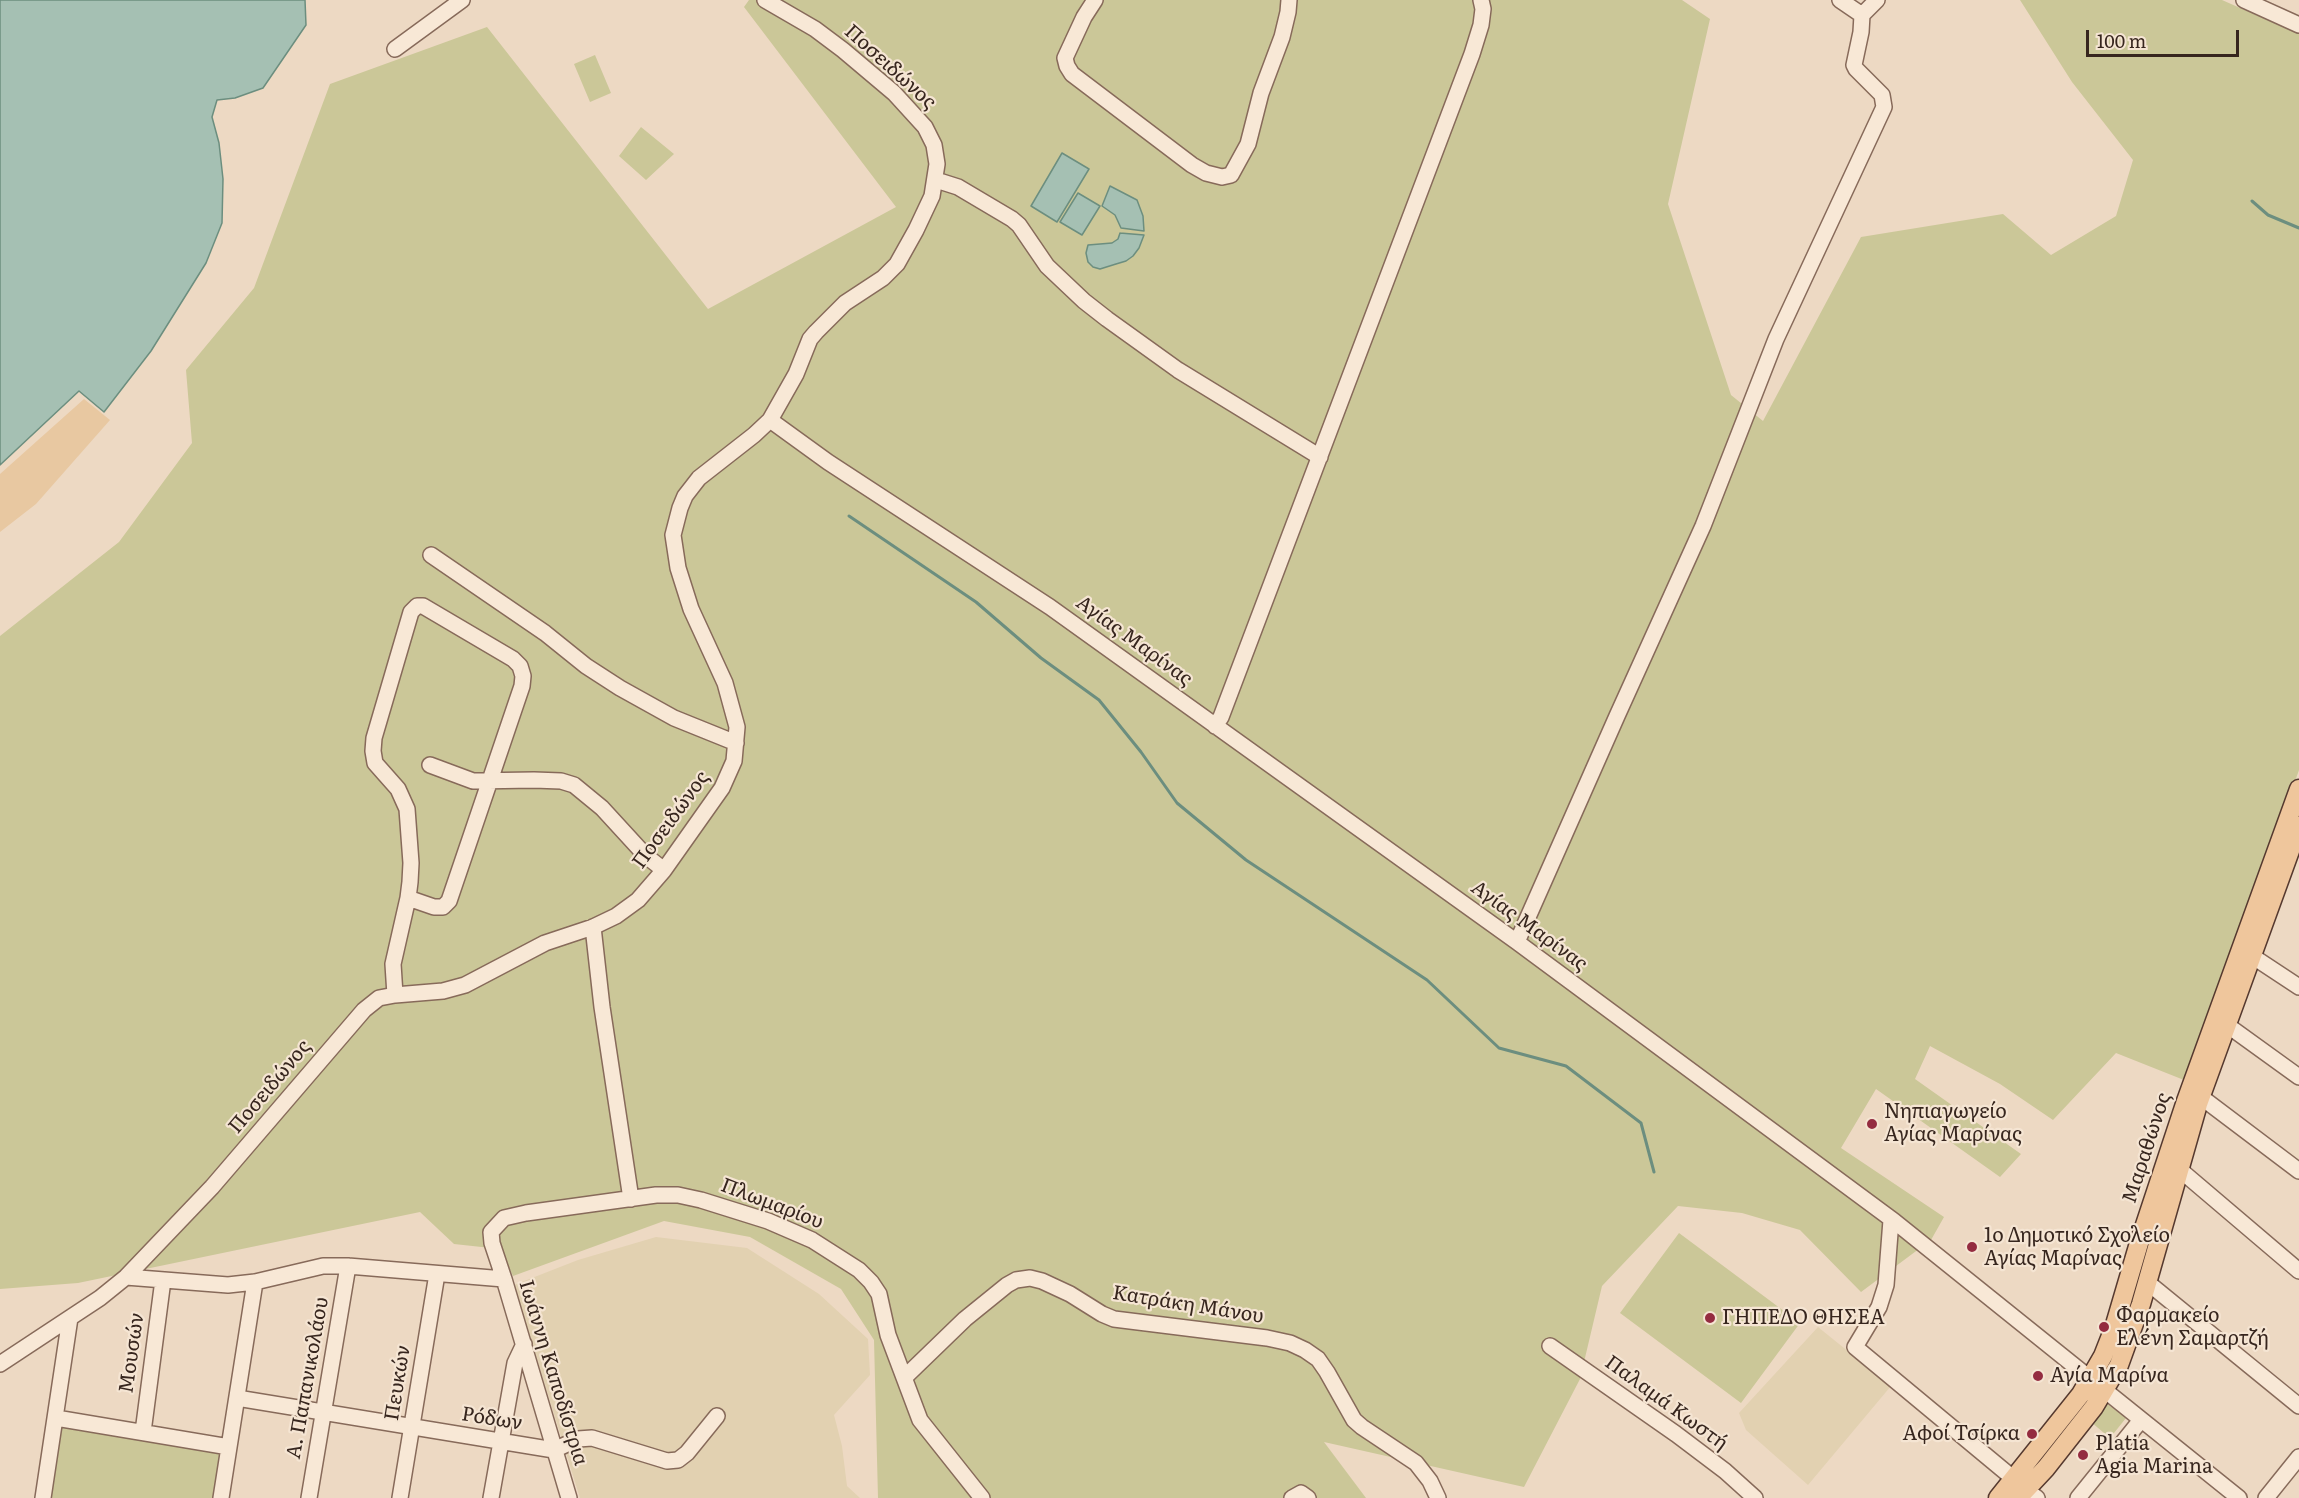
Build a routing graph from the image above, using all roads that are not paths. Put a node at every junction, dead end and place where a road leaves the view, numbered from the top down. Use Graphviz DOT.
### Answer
graph roads {
  1 [pos="462,0"];
  2 [pos="765,0"];
  3 [pos="1095,0"];
  4 [pos="1288,0"];
  5 [pos="1481,0"];
  6 [pos="1840,0"];
  7 [pos="1877,0"];
  8 [pos="2244,0"];
  9 [pos="1862,15"];
  10 [pos="2299,25"];
  11 [pos="395,50"];
  12 [pos="936,180"];
  13 [pos="770,420"];
  14 [pos="1320,457"];
  15 [pos="431,555"];
  16 [pos="1215,726"];
  17 [pos="736,743"];
  18 [pos="430,765"];
  19 [pos="488,782"];
  20 [pos="2299,789"];
  21 [pos="2299,826"];
  22 [pos="664,870"];
  23 [pos="408,898"];
  24 [pos="593,927"];
  25 [pos="1517,942"];
  26 [pos="2252,956"];
  27 [pos="2299,987"];
  28 [pos="395,995"];
  29 [pos="2227,1025"];
  30 [pos="2299,1077"];
  31 [pos="2201,1097"];
  32 [pos="2179,1169"];
  33 [pos="2299,1171"];
  34 [pos="632,1199"];
  35 [pos="1891,1220"];
  36 [pos="348,1266"];
  37 [pos="2299,1271"];
  38 [pos="437,1274"];
  39 [pos="126,1277"];
  40 [pos="504,1279"];
  41 [pos="163,1280"];
  42 [pos="255,1282"];
  43 [pos="2147,1282"];
  44 [pos="70,1318"];
  45 [pos="524,1344"];
  46 [pos="1550,1346"];
  47 [pos="0,1364"];
  48 [pos="905,1377"];
  49 [pos="2098,1385"];
  50 [pos="237,1398"];
  51 [pos="2299,1406"];
  52 [pos="323,1412"];
  53 [pos="717,1416"];
  54 [pos="56,1418"];
  55 [pos="2141,1420"];
  56 [pos="412,1427"];
  57 [pos="143,1432"];
  58 [pos="500,1441"];
  59 [pos="229,1447"];
  60 [pos="554,1450"];
  61 [pos="2299,1457"];
  62 [pos="2024,1491"];
  63 [pos="43,1498"];
  64 [pos="221,1498"];
  65 [pos="309,1498"];
  66 [pos="400,1498"];
  67 [pos="491,1498"];
  68 [pos="569,1498"];
  69 [pos="982,1498"];
  70 [pos="1292,1498"];
  71 [pos="1308,1498"];
  72 [pos="1438,1498"];
  73 [pos="1755,1498"];
  74 [pos="1998,1498"];
  75 [pos="2078,1498"];
  76 [pos="2239,1498"];
  77 [pos="2266,1498"];
  1 -- 11 [label="street"];
  2 -- 12 [label="street, Ποσειδώνος"];
  3 -- 4 [label="street"];
  5 -- 14 [label="street"];
  6 -- 9 [label="street"];
  7 -- 9 [label="street"];
  8 -- 10 [label="street"];
  9 -- 25 [label="street"];
  12 -- 13 [label="street, Ποσειδώνος"];
  12 -- 14 [label="street"];
  13 -- 16 [label="street, Αγίας Μαρίνας"];
  13 -- 17 [label="street, Ποσειδώνος"];
  14 -- 16 [label="street"];
  15 -- 17 [label="street"];
  16 -- 25 [label="street, Αγίας Μαρίνας"];
  17 -- 22 [label="street, Ποσειδώνος"];
  18 -- 19 [label="street"];
  19 -- 22 [label="street"];
  19 -- 23 [label="street"];
  19 -- 23 [label="street"];
  20 -- 49 [label="main road, Μαραθώνος"];
  21 -- 26 [label="main road, Μαραθώνος"];
  22 -- 24 [label="street, Ποσειδώνος"];
  23 -- 28 [label="street"];
  24 -- 28 [label="street, Ποσειδώνος"];
  24 -- 34 [label="street"];
  25 -- 35 [label="street, Αγίας Μαρίνας"];
  26 -- 27 [label="street"];
  26 -- 29 [label="main road, Μαραθώνος"];
  28 -- 39 [label="street, Ποσειδώνος"];
  29 -- 30 [label="street"];
  29 -- 31 [label="main road, Μαραθώνος"];
  31 -- 32 [label="main road, Μαραθώνος"];
  31 -- 33 [label="street"];
  32 -- 37 [label="street"];
  32 -- 43 [label="main road, Μαραθώνος"];
  34 -- 40 [label="street, Πλωμαρίου"];
  34 -- 48 [label="street, Πλωμαρίου"];
  35 -- 49 [label="street, Αγίας Μαρίνας"];
  35 -- 62 [label="street"];
  36 -- 38 [label="street, Ιωάννη Καποδίστρια"];
  36 -- 42 [label="street, Ιωάννη Καποδίστρια"];
  36 -- 52 [label="street, Α. Παπανικολάου"];
  38 -- 40 [label="street, Ιωάννη Καποδίστρια"];
  38 -- 56 [label="street, Πευκών"];
  39 -- 41 [label="street, Ιωάννη Καποδίστρια"];
  39 -- 44 [label="street, Ποσειδώνος"];
  40 -- 45 [label="street, Ιωάννη Καποδίστρια"];
  41 -- 42 [label="street, Ιωάννη Καποδίστρια"];
  41 -- 57 [label="street, Μουσών"];
  42 -- 50 [label="street"];
  43 -- 49 [label="main road, Μαραθώνος"];
  43 -- 51 [label="street"];
  44 -- 47 [label="street, Ποσειδώνος"];
  44 -- 54 [label="street"];
  45 -- 58 [label="street"];
  45 -- 60 [label="street, Ιωάννη Καποδίστρια"];
  46 -- 73 [label="street, Παλαμά Κωστή"];
  48 -- 69 [label="street, Πλωμαρίου"];
  48 -- 72 [label="street, Κατράκη Μάνου"];
  49 -- 55 [label="street, Αγίας Μαρίνας"];
  49 -- 62 [label="main road, Μαραθώνος"];
  50 -- 52 [label="street, Ρόδων"];
  50 -- 59 [label="street"];
  52 -- 56 [label="street, Ρόδων"];
  52 -- 65 [label="street, Α. Παπανικολάου"];
  53 -- 60 [label="street"];
  54 -- 57 [label="street"];
  54 -- 63 [label="street"];
  55 -- 75 [label="street"];
  55 -- 76 [label="street, Αγίας Μαρίνας"];
  56 -- 58 [label="street, Ρόδων"];
  56 -- 66 [label="street, Πευκών"];
  57 -- 59 [label="street"];
  58 -- 60 [label="street, Ρόδων"];
  58 -- 67 [label="street"];
  59 -- 64 [label="street"];
  60 -- 68 [label="street, Ιωάννη Καποδίστρια"];
  61 -- 77 [label="street"];
  62 -- 74 [label="main road, Μαραθώνος"];
  70 -- 71 [label="street"];
}
